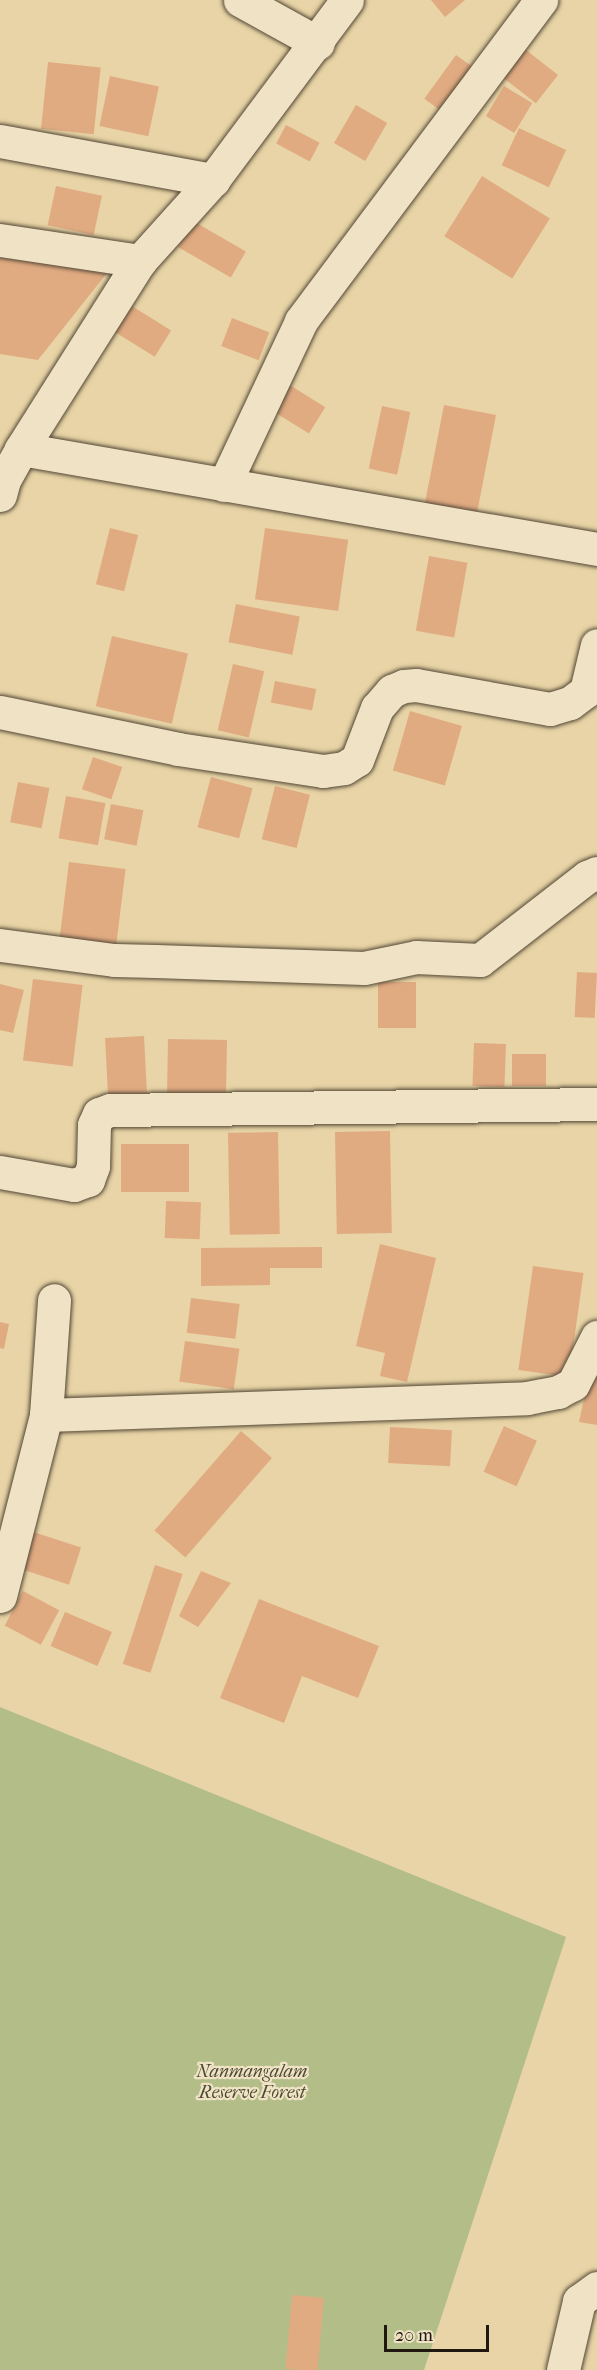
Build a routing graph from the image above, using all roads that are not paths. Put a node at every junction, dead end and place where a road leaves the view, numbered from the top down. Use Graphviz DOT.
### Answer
graph roads {
  1 [pos="240,0"];
  2 [pos="347,0"];
  3 [pos="541,0"];
  4 [pos="318,43"];
  5 [pos="0,141"];
  6 [pos="213,180"];
  7 [pos="0,240"];
  8 [pos="140,261"];
  9 [pos="21,449"];
  10 [pos="1,485"];
  11 [pos="224,485"];
  12 [pos="597,549"];
  13 [pos="597,645"];
  14 [pos="0,712"];
  15 [pos="597,873"];
  16 [pos="0,945"];
  17 [pos="597,1104"];
  18 [pos="0,1172"];
  19 [pos="54,1299"];
  20 [pos="597,1337"];
  21 [pos="46,1414"];
  22 [pos="12,1499"];
  23 [pos="0,1596"];
  24 [pos="597,2288"];
  25 [pos="563,2370"];
  1 -- 4 [label="street"];
  2 -- 4 [label="street"];
  3 -- 11 [label="street"];
  4 -- 6 [label="street"];
  5 -- 6 [label="street"];
  6 -- 8 [label="street"];
  7 -- 8 [label="street"];
  8 -- 9 [label="street"];
  9 -- 10 [label="street"];
  9 -- 11 [label="street"];
  11 -- 12 [label="street"];
  13 -- 14 [label="street"];
  15 -- 16 [label="street"];
  17 -- 18 [label="street"];
  19 -- 21 [label="street"];
  20 -- 21 [label="street"];
  21 -- 22 [label="street"];
  22 -- 23 [label="street"];
  24 -- 25 [label="street"];
}
